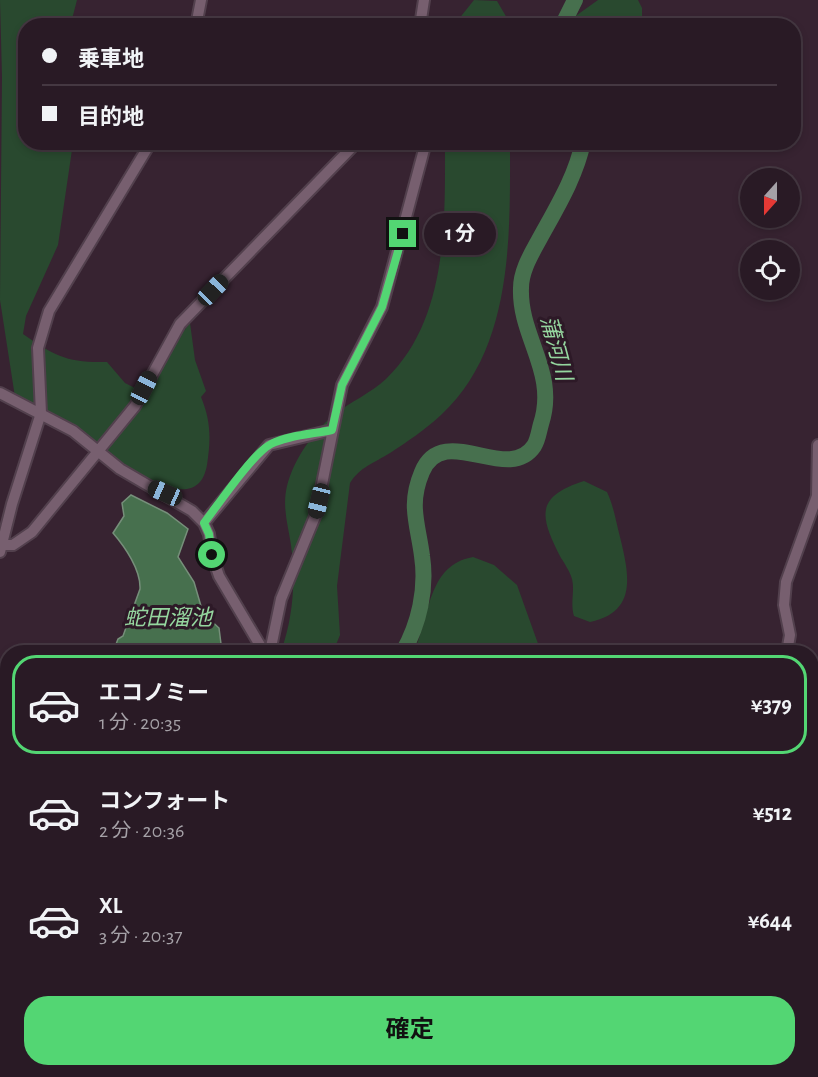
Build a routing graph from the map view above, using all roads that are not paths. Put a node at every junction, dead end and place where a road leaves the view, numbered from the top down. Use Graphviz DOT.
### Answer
graph roads {
  1 [pos="201,0"];
  2 [pos="424,0"];
  3 [pos="198,18"];
  4 [pos="421,18"];
  5 [pos="146,150"];
  6 [pos="349,150"];
  7 [pos="424,150"];
  8 [pos="0,393"];
  9 [pos="41,413"];
  10 [pos="332,430"];
  11 [pos="818,445"];
  12 [pos="99,449"];
  13 [pos="204,523"];
  14 [pos="2,549"];
  15 [pos="260,645"];
  16 [pos="271,645"];
  17 [pos="788,645"];
  1 -- 3 [label="street"];
  2 -- 4 [label="street"];
  5 -- 9 [label="street"];
  6 -- 12 [label="street"];
  7 -- 10 [label="street"];
  8 -- 9 [label="street"];
  9 -- 12 [label="street"];
  9 -- 14 [label="street"];
  10 -- 13 [label="street"];
  10 -- 16 [label="street"];
  11 -- 17 [label="street"];
  12 -- 13 [label="street"];
  12 -- 14 [label="street"];
  13 -- 15 [label="street"];
}
